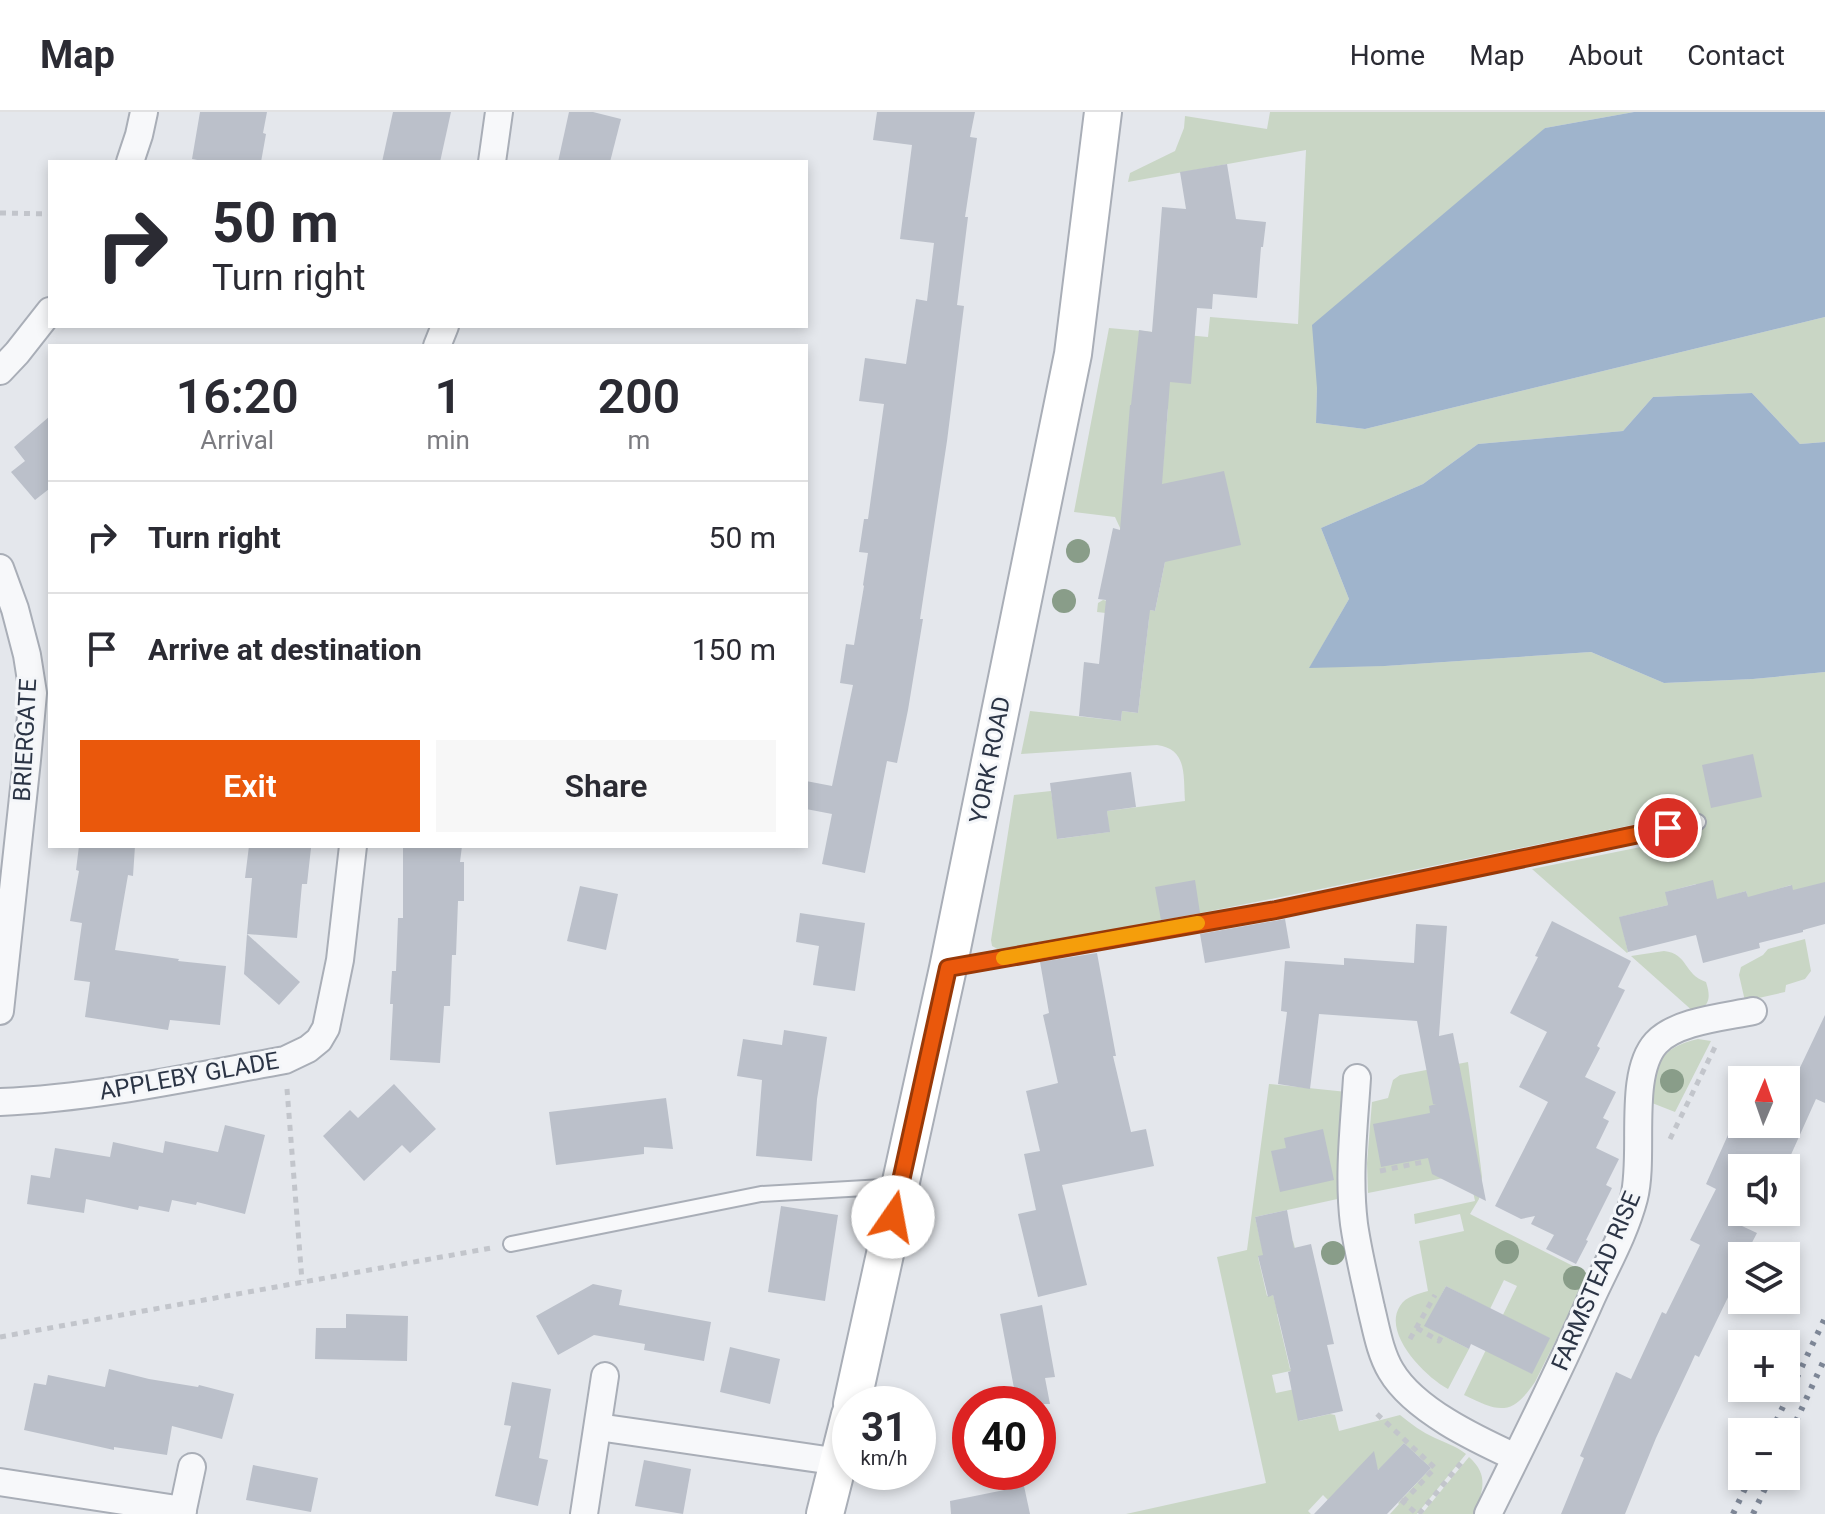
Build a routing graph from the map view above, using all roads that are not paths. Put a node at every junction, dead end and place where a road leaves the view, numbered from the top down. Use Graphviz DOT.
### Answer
graph roads {
  1 [pos="144,112"];
  2 [pos="499,112"];
  3 [pos="1103,112"];
  4 [pos="131,160"];
  5 [pos="492,160"];
  6 [pos="48,314"];
  7 [pos="0,371"];
  8 [pos="0,568"];
  9 [pos="41,692"];
  10 [pos="1698,822"];
  11 [pos="353,848"];
  12 [pos="948,968"];
  13 [pos="0,1011"];
  14 [pos="1753,1011"];
  15 [pos="1357,1078"];
  16 [pos="0,1102"];
  17 [pos="900,1186"];
  18 [pos="511,1244"];
  19 [pos="605,1376"];
  20 [pos="856,1386"];
  21 [pos="598,1427"];
  22 [pos="1515,1457"];
  23 [pos="832,1461"];
  24 [pos="192,1467"];
  25 [pos="0,1482"];
  26 [pos="832,1490"];
  27 [pos="183,1512"];
  28 [pos="584,1514"];
  29 [pos="825,1514"];
  30 [pos="1488,1514"];
  1 -- 4 [label="street"];
  2 -- 5 [label="street"];
  3 -- 12 [label="street, YORK ROAD"];
  6 -- 7 [label="street"];
  8 -- 9 [label="street, BRIERGATE"];
  9 -- 13 [label="street, BRIERGATE"];
  10 -- 12 [label="lane"];
  11 -- 16 [label="street, APPLEBY GLADE"];
  12 -- 17 [label="street, YORK ROAD"];
  14 -- 22 [label="street, FARMSTEAD RISE"];
  15 -- 22 [label="street"];
  17 -- 18 [label="lane"];
  17 -- 20 [label="street, YORK ROAD"];
  19 -- 21 [label="street"];
  21 -- 23 [label="street"];
  21 -- 28 [label="street"];
  22 -- 30 [label="street, FARMSTEAD RISE"];
  24 -- 27 [label="street"];
  25 -- 27 [label="street"];
  26 -- 29 [label="street"];
}
